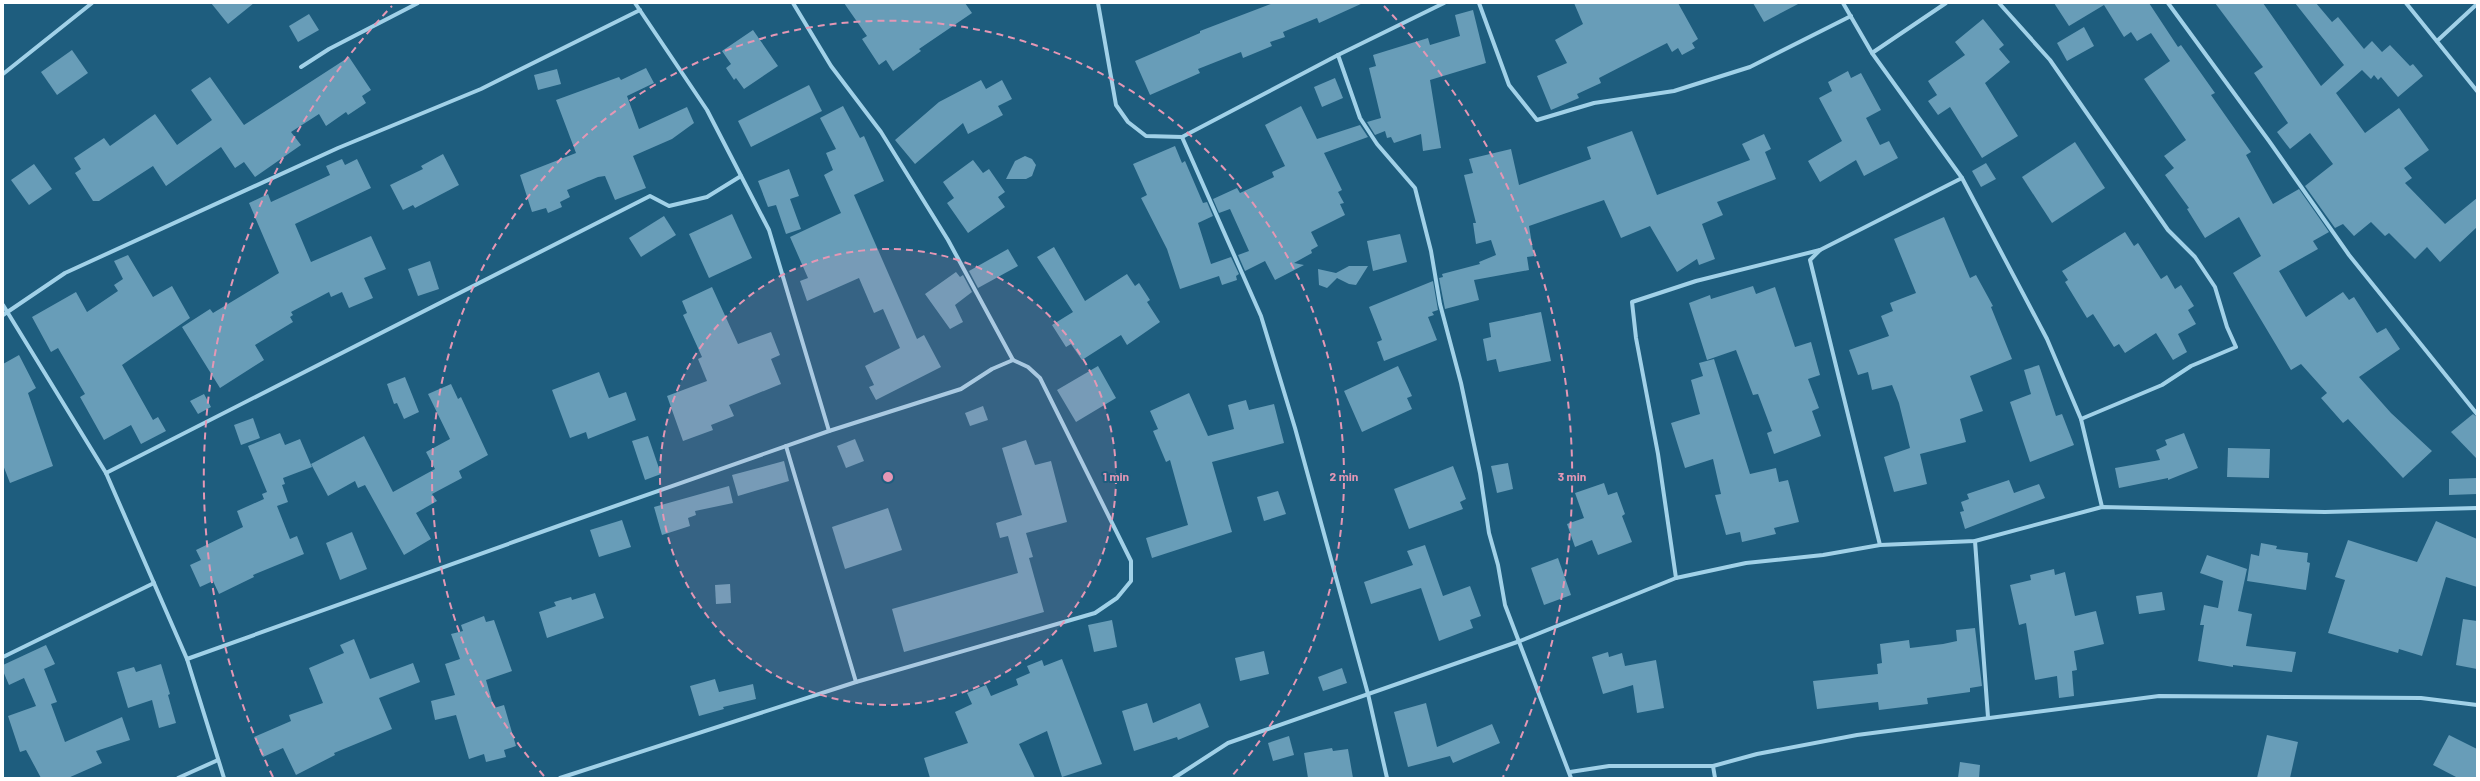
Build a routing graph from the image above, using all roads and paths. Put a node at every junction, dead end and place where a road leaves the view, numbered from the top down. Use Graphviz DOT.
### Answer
graph roads {
  1 [pos="92,3"];
  2 [pos="418,3"];
  3 [pos="635,3"];
  4 [pos="793,3"];
  5 [pos="1098,3"];
  6 [pos="1444,3"];
  7 [pos="1478,3"];
  8 [pos="1843,3"];
  9 [pos="1946,3"];
  10 [pos="1999,3"];
  11 [pos="2168,3"];
  12 [pos="2406,3"];
  13 [pos="2477,4"];
  14 [pos="640,10"];
  15 [pos="1851,16"];
  16 [pos="2437,41"];
  17 [pos="1872,53"];
  18 [pos="1338,55"];
  19 [pos="301,67"];
  20 [pos="3,74"];
  21 [pos="2477,91"];
  22 [pos="1182,137"];
  23 [pos="741,176"];
  24 [pos="1962,178"];
  25 [pos="1820,250"];
  26 [pos="3,305"];
  27 [pos="8,312"];
  28 [pos="3,316"];
  29 [pos="1013,360"];
  30 [pos="2477,414"];
  31 [pos="2080,419"];
  32 [pos="829,431"];
  33 [pos="786,446"];
  34 [pos="106,473"];
  35 [pos="2102,507"];
  36 [pos="2477,508"];
  37 [pos="1975,541"];
  38 [pos="1880,545"];
  39 [pos="1676,578"];
  40 [pos="154,583"];
  41 [pos="1520,641"];
  42 [pos="3,657"];
  43 [pos="188,659"];
  44 [pos="856,682"];
  45 [pos="1368,694"];
  46 [pos="2477,705"];
  47 [pos="1988,717"];
  48 [pos="218,760"];
  49 [pos="1713,766"];
  50 [pos="1570,772"];
  51 [pos="178,778"];
  52 [pos="224,778"];
  53 [pos="560,778"];
  54 [pos="1174,778"];
  55 [pos="1387,778"];
  56 [pos="1571,778"];
  57 [pos="1716,778"];
  1 -- 20 [label="street"];
  2 -- 19 [label="street"];
  3 -- 14 [label="street"];
  4 -- 29 [label="street"];
  5 -- 22 [label="street"];
  6 -- 18 [label="street"];
  7 -- 15 [label="street"];
  8 -- 15 [label="street"];
  9 -- 17 [label="street"];
  10 -- 31 [label="street"];
  11 -- 30 [label="street"];
  12 -- 16 [label="street"];
  13 -- 16 [label="street"];
  14 -- 23 [label="street"];
  14 -- 27 [label="street"];
  15 -- 17 [label="street"];
  16 -- 21 [label="street"];
  17 -- 24 [label="street"];
  18 -- 22 [label="street"];
  18 -- 41 [label="street"];
  22 -- 45 [label="street"];
  23 -- 32 [label="street"];
  23 -- 34 [label="street"];
  24 -- 25 [label="street"];
  24 -- 31 [label="street"];
  25 -- 38 [label="street"];
  25 -- 39 [label="street"];
  26 -- 27 [label="street"];
  27 -- 28 [label="street"];
  27 -- 34 [label="street"];
  29 -- 32 [label="street"];
  29 -- 44 [label="street"];
  31 -- 35 [label="street"];
  32 -- 33 [label="street"];
  33 -- 43 [label="street"];
  33 -- 44 [label="street"];
  34 -- 40 [label="street"];
  35 -- 36 [label="street"];
  35 -- 37 [label="street"];
  37 -- 38 [label="street"];
  37 -- 47 [label="street"];
  38 -- 39 [label="street"];
  39 -- 41 [label="street"];
  40 -- 42 [label="street"];
  40 -- 43 [label="street"];
  41 -- 45 [label="street"];
  41 -- 50 [label="street"];
  43 -- 48 [label="street"];
  44 -- 53 [label="street"];
  45 -- 54 [label="street"];
  45 -- 55 [label="street"];
  46 -- 47 [label="street"];
  47 -- 49 [label="street"];
  48 -- 51 [label="street"];
  48 -- 52 [label="street"];
  49 -- 50 [label="street"];
  49 -- 57 [label="street"];
  50 -- 56 [label="street"];
}
